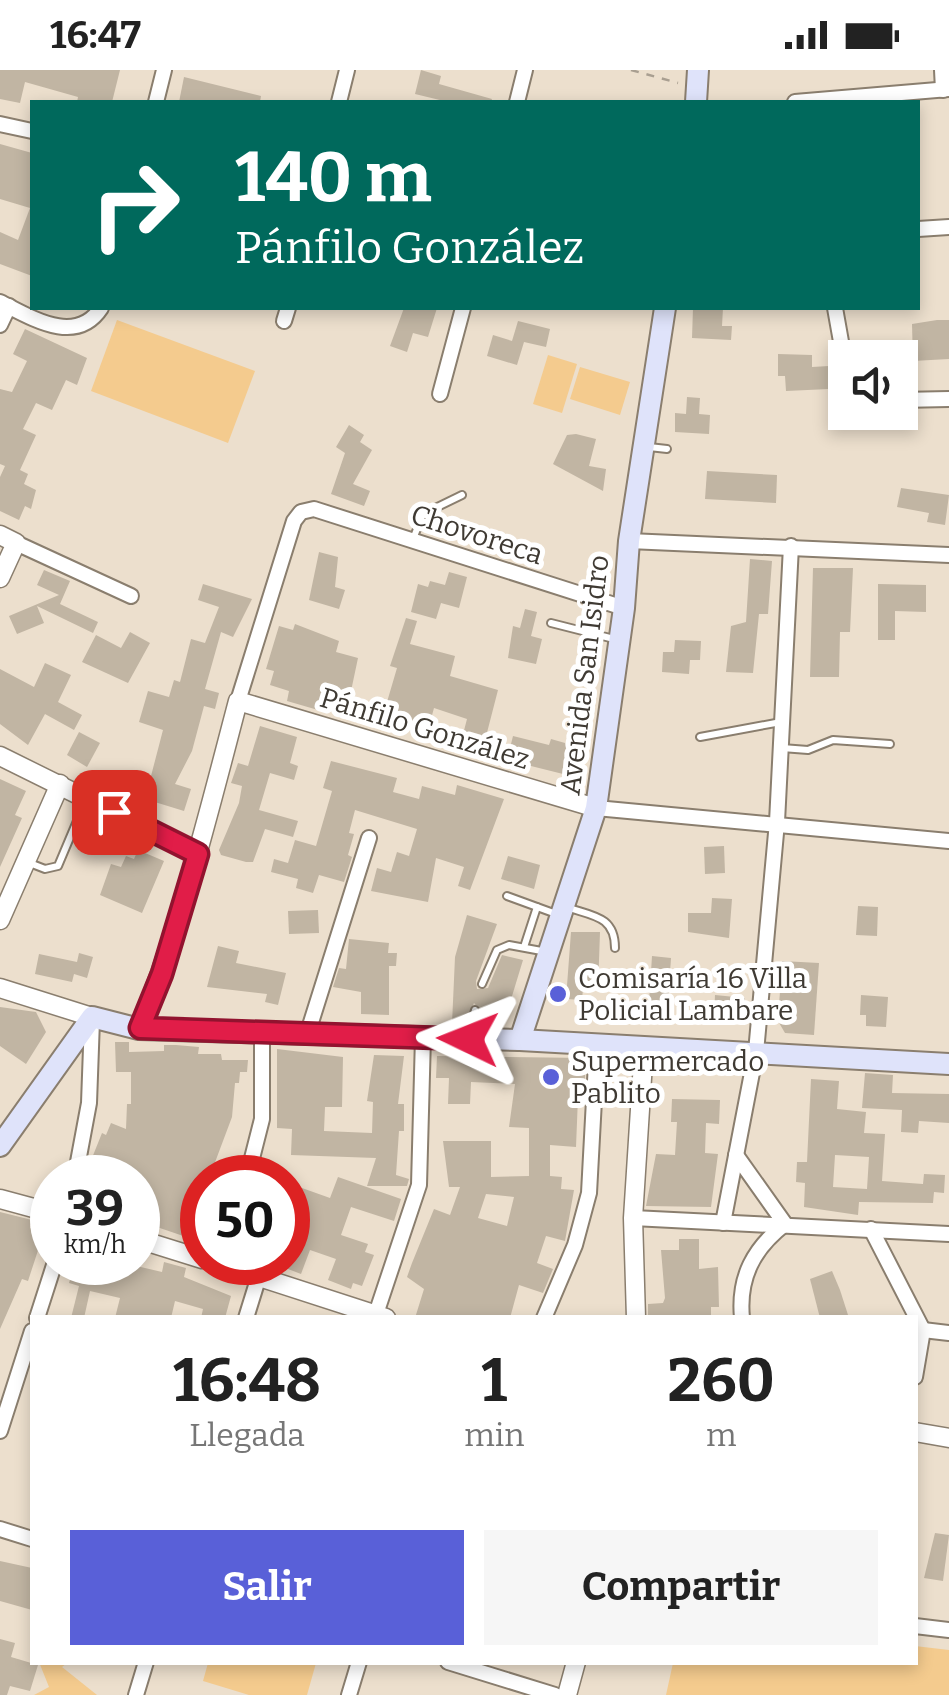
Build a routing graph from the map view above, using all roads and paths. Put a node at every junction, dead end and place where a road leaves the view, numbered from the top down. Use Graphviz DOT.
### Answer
graph roads {
  1 [pos="164,70"];
  2 [pos="347,70"];
  3 [pos="523,70"];
  4 [pos="632,70"];
  5 [pos="942,70"];
  6 [pos="697,87"];
  7 [pos="946,89"];
  8 [pos="156,100"];
  9 [pos="340,100"];
  10 [pos="517,100"];
  11 [pos="818,100"];
  12 [pos="0,124"];
  13 [pos="30,132"];
  14 [pos="949,227"];
  15 [pos="920,229"];
  16 [pos="4,304"];
  17 [pos="99,310"];
  18 [pos="463,310"];
  19 [pos="665,310"];
  20 [pos="835,310"];
  21 [pos="0,325"];
  22 [pos="841,340"];
  23 [pos="440,394"];
  24 [pos="918,400"];
  25 [pos="949,400"];
  26 [pos="642,447"];
  27 [pos="667,448"];
  28 [pos="462,495"];
  29 [pos="8,539"];
  30 [pos="412,540"];
  31 [pos="629,541"];
  32 [pos="791,546"];
  33 [pos="949,555"];
  34 [pos="0,578"];
  35 [pos="131,596"];
  36 [pos="624,608"];
  37 [pos="551,623"];
  38 [pos="620,640"];
  39 [pos="238,701"];
  40 [pos="782,722"];
  41 [pos="700,737"];
  42 [pos="890,744"];
  43 [pos="781,748"];
  44 [pos="0,756"];
  45 [pos="60,784"];
  46 [pos="87,798"];
  47 [pos="596,808"];
  48 [pos="777,822"];
  49 [pos="369,838"];
  50 [pos="949,842"];
  51 [pos="198,854"];
  52 [pos="26,862"];
  53 [pos="507,896"];
  54 [pos="538,907"];
  55 [pos="561,911"];
  56 [pos="0,920"];
  57 [pos="524,946"];
  58 [pos="615,948"];
  59 [pos="548,953"];
  60 [pos="482,984"];
  61 [pos="0,988"];
  62 [pos="475,1010"];
  63 [pos="92,1018"];
  64 [pos="140,1028"];
  65 [pos="262,1031"];
  66 [pos="308,1032"];
  67 [pos="423,1038"];
  68 [pos="468,1039"];
  69 [pos="520,1040"];
  70 [pos="596,1044"];
  71 [pos="644,1047"];
  72 [pos="756,1052"];
  73 [pos="949,1064"];
  74 [pos="0,1146"];
  75 [pos="80,1155"];
  76 [pos="253,1155"];
  77 [pos="736,1155"];
  78 [pos="0,1199"];
  79 [pos="30,1208"];
  80 [pos="632,1218"];
  81 [pos="724,1223"];
  82 [pos="785,1224"];
  83 [pos="871,1229"];
  84 [pos="949,1234"];
  85 [pos="47,1285"];
  86 [pos="255,1285"];
  87 [pos="286,1285"];
  88 [pos="38,1315"];
  89 [pos="247,1315"];
  90 [pos="378,1315"];
  91 [pos="381,1315"];
  92 [pos="545,1315"];
  93 [pos="636,1315"];
  94 [pos="742,1315"];
  95 [pos="915,1315"];
  96 [pos="918,1320"];
  97 [pos="923,1330"];
  98 [pos="949,1333"];
  99 [pos="30,1337"];
  100 [pos="918,1359"];
  101 [pos="0,1431"];
  102 [pos="918,1433"];
  103 [pos="949,1438"];
  104 [pos="0,1529"];
  105 [pos="30,1539"];
  106 [pos="918,1626"];
  107 [pos="949,1630"];
  108 [pos="145,1665"];
  109 [pos="359,1665"];
  110 [pos="458,1665"];
  111 [pos="575,1665"];
  112 [pos="136,1695"];
  113 [pos="349,1695"];
  114 [pos="555,1695"];
  115 [pos="566,1695"];
  1 -- 8 [label="street"];
  2 -- 9 [label="street"];
  3 -- 10 [label="street"];
  4 -- 6 [label="path"];
  5 -- 7 [label="street"];
  7 -- 11 [label="street"];
  12 -- 13 [label="street"];
  14 -- 15 [label="street"];
  16 -- 17 [label="street"];
  16 -- 21 [label="street"];
  18 -- 23 [label="street"];
  19 -- 26 [label="main road, Avenida San Isidro"];
  20 -- 22 [label="street"];
  24 -- 25 [label="street"];
  26 -- 27 [label="lane"];
  26 -- 31 [label="main road, Avenida San Isidro"];
  28 -- 30 [label="lane"];
  29 -- 34 [label="street"];
  29 -- 35 [label="street"];
  30 -- 36 [label="street, Chovoreca"];
  30 -- 39 [label="street, Chovoreca"];
  31 -- 32 [label="street"];
  31 -- 36 [label="main road, Avenida San Isidro"];
  32 -- 33 [label="street"];
  32 -- 40 [label="street"];
  36 -- 38 [label="main road, Avenida San Isidro"];
  37 -- 38 [label="lane"];
  38 -- 47 [label="main road, Avenida San Isidro"];
  39 -- 47 [label="street, Pánfilo González"];
  39 -- 51 [label="street"];
  40 -- 41 [label="lane"];
  40 -- 43 [label="street"];
  42 -- 43 [label="lane"];
  43 -- 48 [label="street"];
  44 -- 45 [label="street"];
  45 -- 46 [label="street"];
  45 -- 52 [label="street"];
  46 -- 51 [label="street"];
  46 -- 52 [label="lane"];
  47 -- 48 [label="street"];
  47 -- 55 [label="main road, Avenida San Isidro"];
  48 -- 50 [label="street"];
  48 -- 72 [label="street"];
  49 -- 66 [label="street"];
  51 -- 64 [label="street"];
  52 -- 56 [label="street"];
  53 -- 54 [label="lane"];
  54 -- 55 [label="lane"];
  54 -- 57 [label="lane"];
  55 -- 58 [label="lane"];
  55 -- 59 [label="main road, Avenida San Isidro"];
  57 -- 59 [label="lane"];
  57 -- 60 [label="lane"];
  59 -- 69 [label="main road, Avenida San Isidro"];
  61 -- 63 [label="street"];
  62 -- 68 [label="lane"];
  63 -- 64 [label="main road"];
  63 -- 74 [label="main road"];
  63 -- 75 [label="street"];
  64 -- 65 [label="main road"];
  65 -- 66 [label="main road"];
  65 -- 76 [label="street"];
  66 -- 67 [label="main road"];
  67 -- 68 [label="main road"];
  67 -- 91 [label="street"];
  68 -- 69 [label="main road"];
  69 -- 70 [label="main road"];
  70 -- 71 [label="main road"];
  70 -- 92 [label="street"];
  71 -- 72 [label="main road"];
  71 -- 80 [label="street"];
  72 -- 73 [label="main road"];
  72 -- 77 [label="street"];
  77 -- 81 [label="street"];
  77 -- 82 [label="street"];
  78 -- 79 [label="street"];
  80 -- 81 [label="street"];
  80 -- 93 [label="street"];
  81 -- 82 [label="street"];
  82 -- 83 [label="street"];
  82 -- 94 [label="street"];
  83 -- 84 [label="street"];
  83 -- 95 [label="street"];
  85 -- 88 [label="street"];
  86 -- 89 [label="street"];
  87 -- 90 [label="street"];
  96 -- 97 [label="street"];
  97 -- 98 [label="street"];
  97 -- 100 [label="street"];
  99 -- 101 [label="street"];
  102 -- 103 [label="street"];
  104 -- 105 [label="street"];
  106 -- 107 [label="street"];
  108 -- 112 [label="street"];
  109 -- 113 [label="street"];
  110 -- 114 [label="street"];
  111 -- 115 [label="street"];
}
